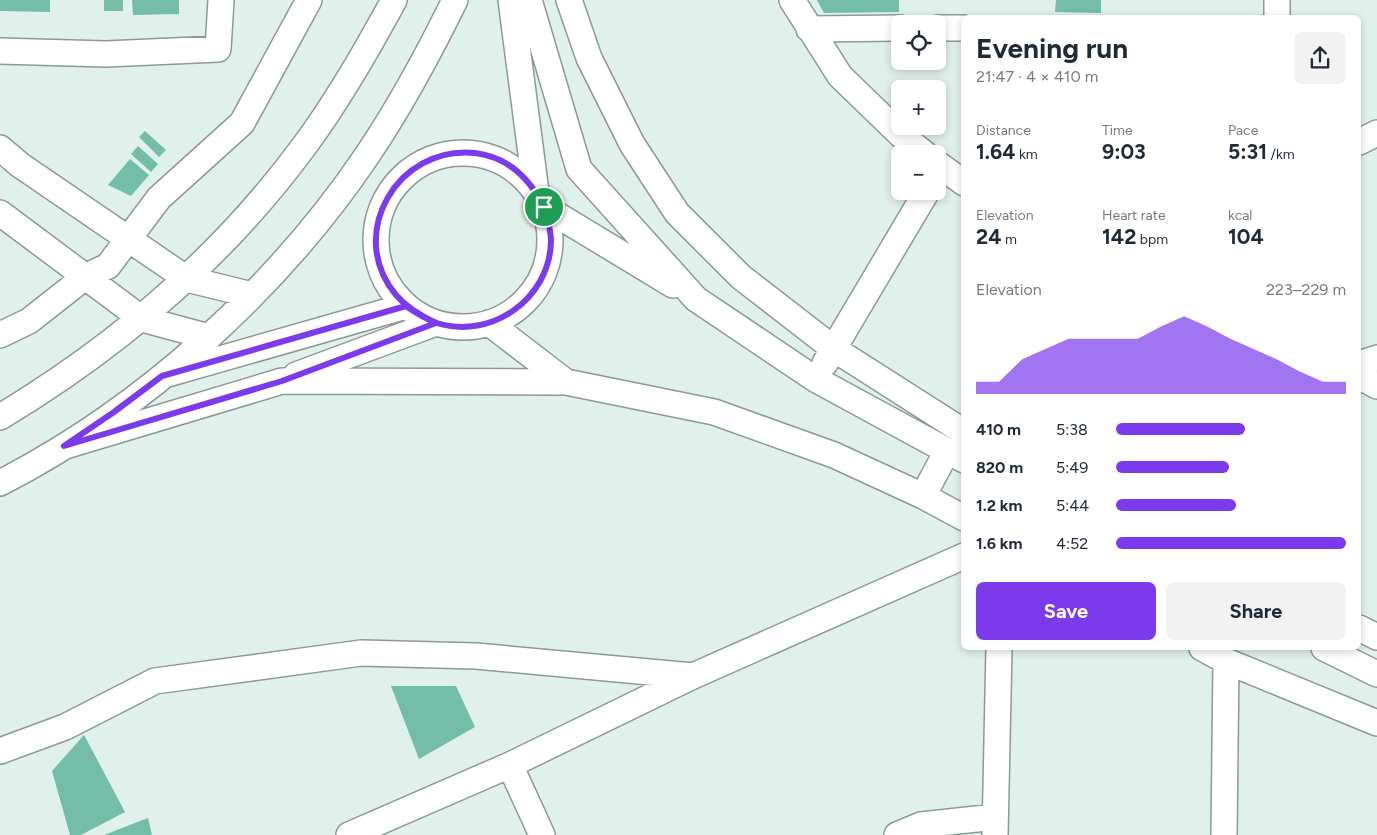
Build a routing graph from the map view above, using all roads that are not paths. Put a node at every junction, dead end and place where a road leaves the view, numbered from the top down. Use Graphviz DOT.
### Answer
graph roads {
  1 [pos="222,0"];
  2 [pos="309,0"];
  3 [pos="394,0"];
  4 [pos="455,0"];
  5 [pos="511,0"];
  6 [pos="529,0"];
  7 [pos="569,0"];
  8 [pos="792,0"];
  9 [pos="1277,0"];
  10 [pos="1277,15"];
  11 [pos="891,28"];
  12 [pos="946,28"];
  13 [pos="961,28"];
  14 [pos="809,29"];
  15 [pos="0,51"];
  16 [pos="1377,133"];
  17 [pos="1361,141"];
  18 [pos="912,145"];
  19 [pos="0,148"];
  20 [pos="946,172"];
  21 [pos="961,181"];
  22 [pos="540,199"];
  23 [pos="922,200"];
  24 [pos="0,213"];
  25 [pos="129,239"];
  26 [pos="86,277"];
  27 [pos="187,279"];
  28 [pos="252,295"];
  29 [pos="696,300"];
  30 [pos="406,306"];
  31 [pos="142,318"];
  32 [pos="436,323"];
  33 [pos="489,323"];
  34 [pos="0,335"];
  35 [pos="209,337"];
  36 [pos="834,349"];
  37 [pos="1377,358"];
  38 [pos="1361,363"];
  39 [pos="162,376"];
  40 [pos="1361,377"];
  41 [pos="815,379"];
  42 [pos="282,381"];
  43 [pos="566,382"];
  44 [pos="1377,386"];
  45 [pos="0,417"];
  46 [pos="961,430"];
  47 [pos="64,446"];
  48 [pos="955,455"];
  49 [pos="0,483"];
  50 [pos="923,496"];
  51 [pos="961,516"];
  52 [pos="961,557"];
  53 [pos="1361,629"];
  54 [pos="1377,637"];
  55 [pos="999,650"];
  56 [pos="1206,650"];
  57 [pos="1328,650"];
  58 [pos="1226,661"];
  59 [pos="1377,674"];
  60 [pos="692,676"];
  61 [pos="1377,722"];
  62 [pos="0,751"];
  63 [pos="510,765"];
  64 [pos="995,826"];
  65 [pos="349,835"];
  66 [pos="542,835"];
  67 [pos="897,835"];
  68 [pos="1224,835"];
  1 -- 15 [label="street"];
  2 -- 25 [label="street"];
  3 -- 27 [label="street"];
  4 -- 28 [label="street"];
  5 -- 22 [label="street"];
  6 -- 29 [label="street"];
  7 -- 36 [label="street"];
  8 -- 14 [label="street"];
  9 -- 10 [label="street"];
  11 -- 14 [label="street"];
  12 -- 13 [label="street"];
  14 -- 18 [label="street"];
  16 -- 17 [label="street"];
  19 -- 25 [label="street"];
  20 -- 21 [label="street"];
  22 -- 29 [label="street"];
  22 -- 30 [label="street"];
  22 -- 33 [label="street"];
  23 -- 36 [label="street"];
  24 -- 26 [label="street"];
  25 -- 26 [label="street"];
  25 -- 27 [label="street"];
  26 -- 31 [label="street"];
  26 -- 34 [label="street"];
  27 -- 28 [label="street"];
  27 -- 31 [label="street"];
  28 -- 35 [label="street"];
  29 -- 41 [label="street"];
  30 -- 32 [label="street"];
  30 -- 39 [label="street"];
  31 -- 35 [label="street"];
  31 -- 45 [label="street"];
  32 -- 33 [label="street"];
  32 -- 42 [label="street"];
  33 -- 43 [label="street"];
  35 -- 39 [label="street"];
  36 -- 41 [label="street"];
  36 -- 46 [label="street"];
  37 -- 38 [label="street"];
  39 -- 47 [label="street"];
  40 -- 44 [label="street"];
  41 -- 48 [label="street"];
  42 -- 43 [label="street"];
  42 -- 47 [label="street"];
  43 -- 50 [label="street"];
  47 -- 49 [label="street"];
  48 -- 50 [label="street"];
  50 -- 51 [label="street"];
  52 -- 60 [label="street"];
  53 -- 54 [label="street"];
  55 -- 64 [label="street"];
  56 -- 58 [label="street"];
  57 -- 59 [label="street"];
  58 -- 61 [label="street"];
  58 -- 68 [label="street"];
  60 -- 62 [label="street"];
  60 -- 63 [label="street"];
  63 -- 65 [label="street"];
  63 -- 66 [label="street"];
  64 -- 67 [label="street"];
}
